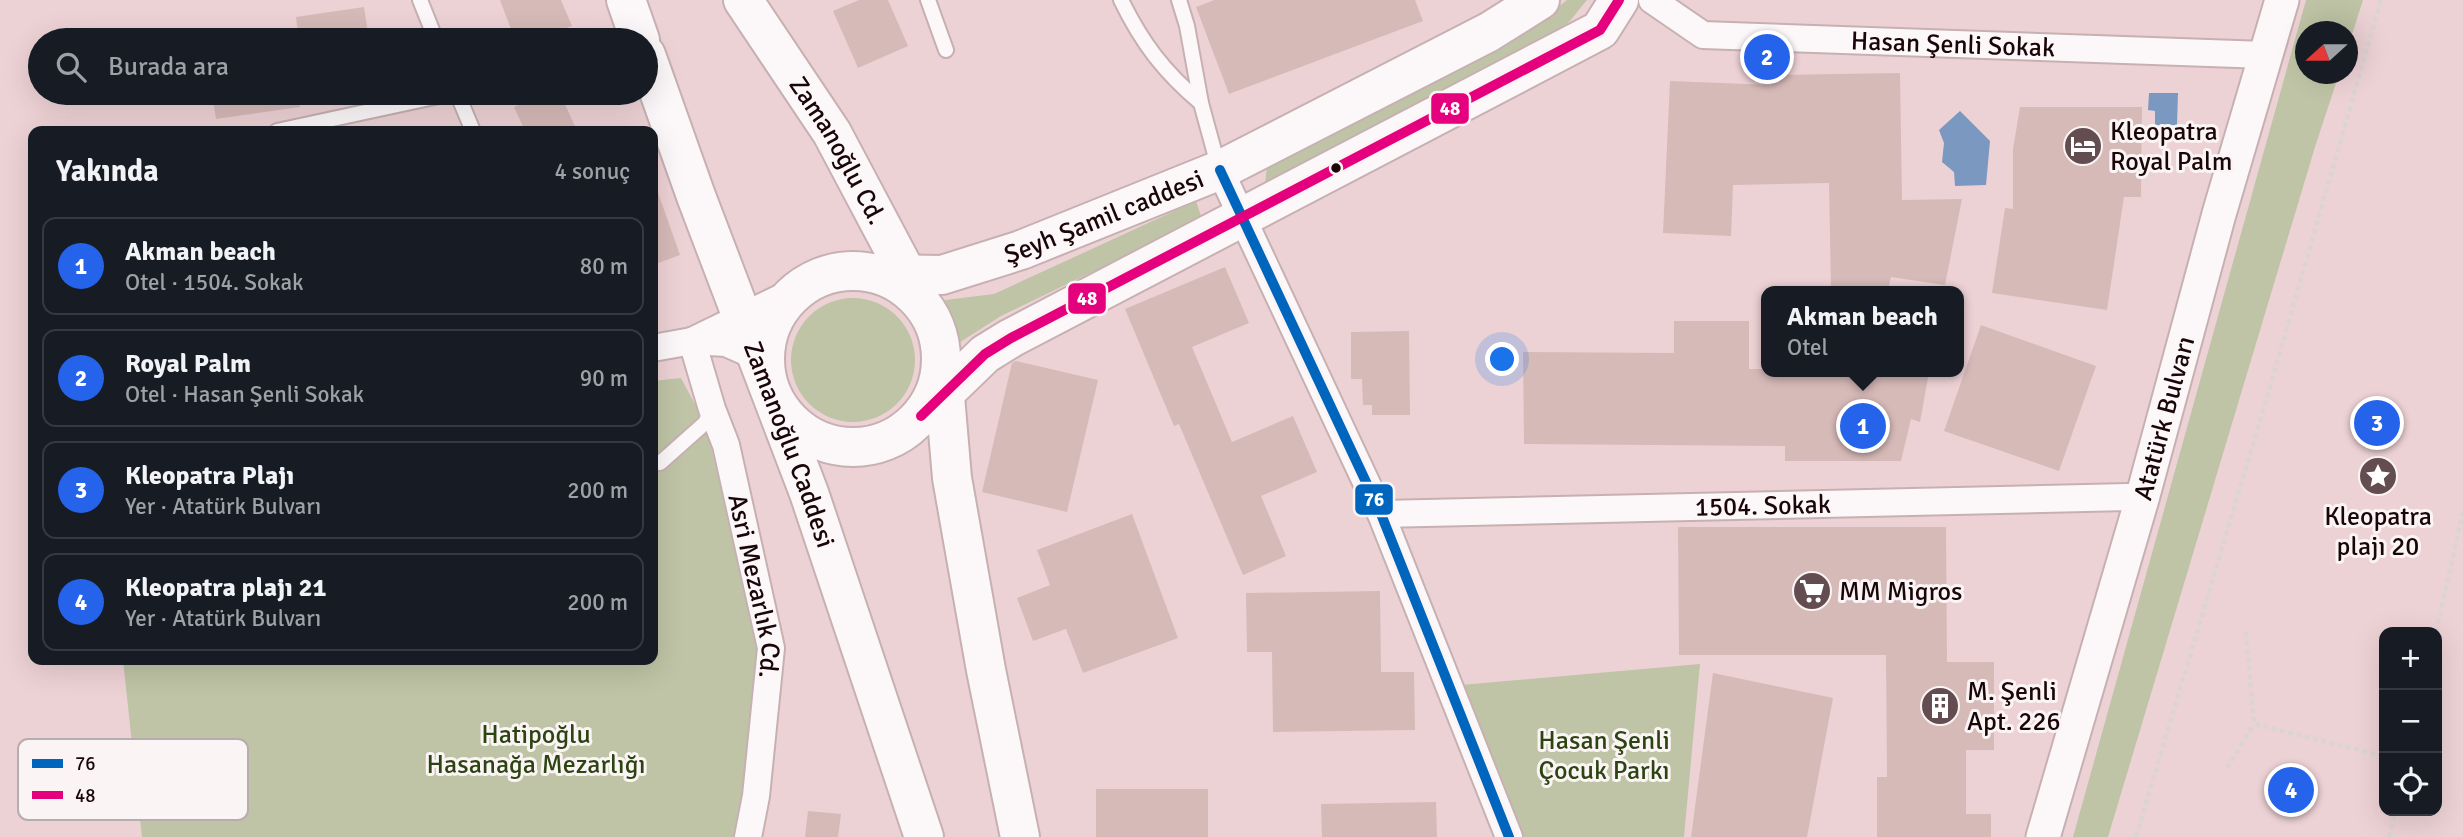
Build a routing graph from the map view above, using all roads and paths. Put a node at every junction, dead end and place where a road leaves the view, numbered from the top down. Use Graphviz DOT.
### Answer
graph roads {
  1 [pos="420,0"];
  2 [pos="626,0"];
  3 [pos="743,0"];
  4 [pos="928,0"];
  5 [pos="1121,0"];
  6 [pos="1179,0"];
  7 [pos="1540,0"];
  8 [pos="1619,0"];
  9 [pos="1652,0"];
  10 [pos="2282,0"];
  11 [pos="2381,0"];
  12 [pos="431,28"];
  13 [pos="636,28"];
  14 [pos="946,51"];
  15 [pos="2265,55"];
  16 [pos="658,89"];
  17 [pos="1201,103"];
  18 [pos="399,105"];
  19 [pos="461,105"];
  20 [pos="300,126"];
  21 [pos="471,126"];
  22 [pos="1220,170"];
  23 [pos="1241,218"];
  24 [pos="903,285"];
  25 [pos="797,290"];
  26 [pos="742,317"];
  27 [pos="692,341"];
  28 [pos="658,347"];
  29 [pos="758,357"];
  30 [pos="936,390"];
  31 [pos="773,395"];
  32 [pos="712,409"];
  33 [pos="660,463"];
  34 [pos="2142,499"];
  35 [pos="2463,513"];
  36 [pos="1381,514"];
  37 [pos="2437,627"];
  38 [pos="2246,632"];
  39 [pos="2254,724"];
  40 [pos="2379,756"];
  41 [pos="2227,768"];
  42 [pos="2394,816"];
  43 [pos="748,837"];
  44 [pos="924,837"];
  45 [pos="1020,837"];
  46 [pos="1509,837"];
  47 [pos="2043,837"];
  48 [pos="2137,837"];
  49 [pos="2389,837"];
  1 -- 12 [label="lane"];
  2 -- 13 [label="main road"];
  3 -- 24 [label="main road, Zamanoğlu Cd."];
  4 -- 14 [label="lane"];
  5 -- 17 [label="lane"];
  6 -- 17 [label="lane"];
  7 -- 22 [label="main road, Şeyh Şamil caddesi"];
  8 -- 23 [label="main road, Şeyh Şamil caddesi"];
  9 -- 15 [label="street, Hasan Şenli Sokak"];
  10 -- 15 [label="street, Atatürk Bulvarı"];
  11 -- 48 [label="path"];
  15 -- 34 [label="street, Atatürk Bulvarı"];
  16 -- 26 [label="main road, Zamanoğlu Caddesi"];
  17 -- 22 [label="lane"];
  18 -- 20 [label="lane"];
  19 -- 21 [label="lane"];
  22 -- 23 [label="street"];
  22 -- 24 [label="main road, Şeyh Şamil caddesi"];
  23 -- 30 [label="main road, Şeyh Şamil caddesi"];
  23 -- 36 [label="street"];
  24 -- 25 [label="main road"];
  24 -- 30 [label="main road"];
  25 -- 26 [label="street"];
  25 -- 31 [label="main road"];
  26 -- 27 [label="street"];
  26 -- 29 [label="main road, Zamanoğlu Caddesi"];
  27 -- 28 [label="street"];
  27 -- 29 [label="street"];
  27 -- 32 [label="street, Asri Mezarlık Cd."];
  29 -- 31 [label="main road, Zamanoğlu Caddesi"];
  30 -- 31 [label="main road"];
  30 -- 45 [label="main road"];
  31 -- 44 [label="main road, Zamanoğlu Caddesi"];
  32 -- 33 [label="lane"];
  32 -- 43 [label="street, Asri Mezarlık Cd."];
  34 -- 36 [label="street, 1504. Sokak"];
  34 -- 47 [label="street, Atatürk Bulvarı"];
  35 -- 37 [label="path"];
  36 -- 46 [label="street"];
  38 -- 39 [label="path"];
  39 -- 40 [label="path"];
  39 -- 41 [label="path"];
  42 -- 49 [label="path"];
}
